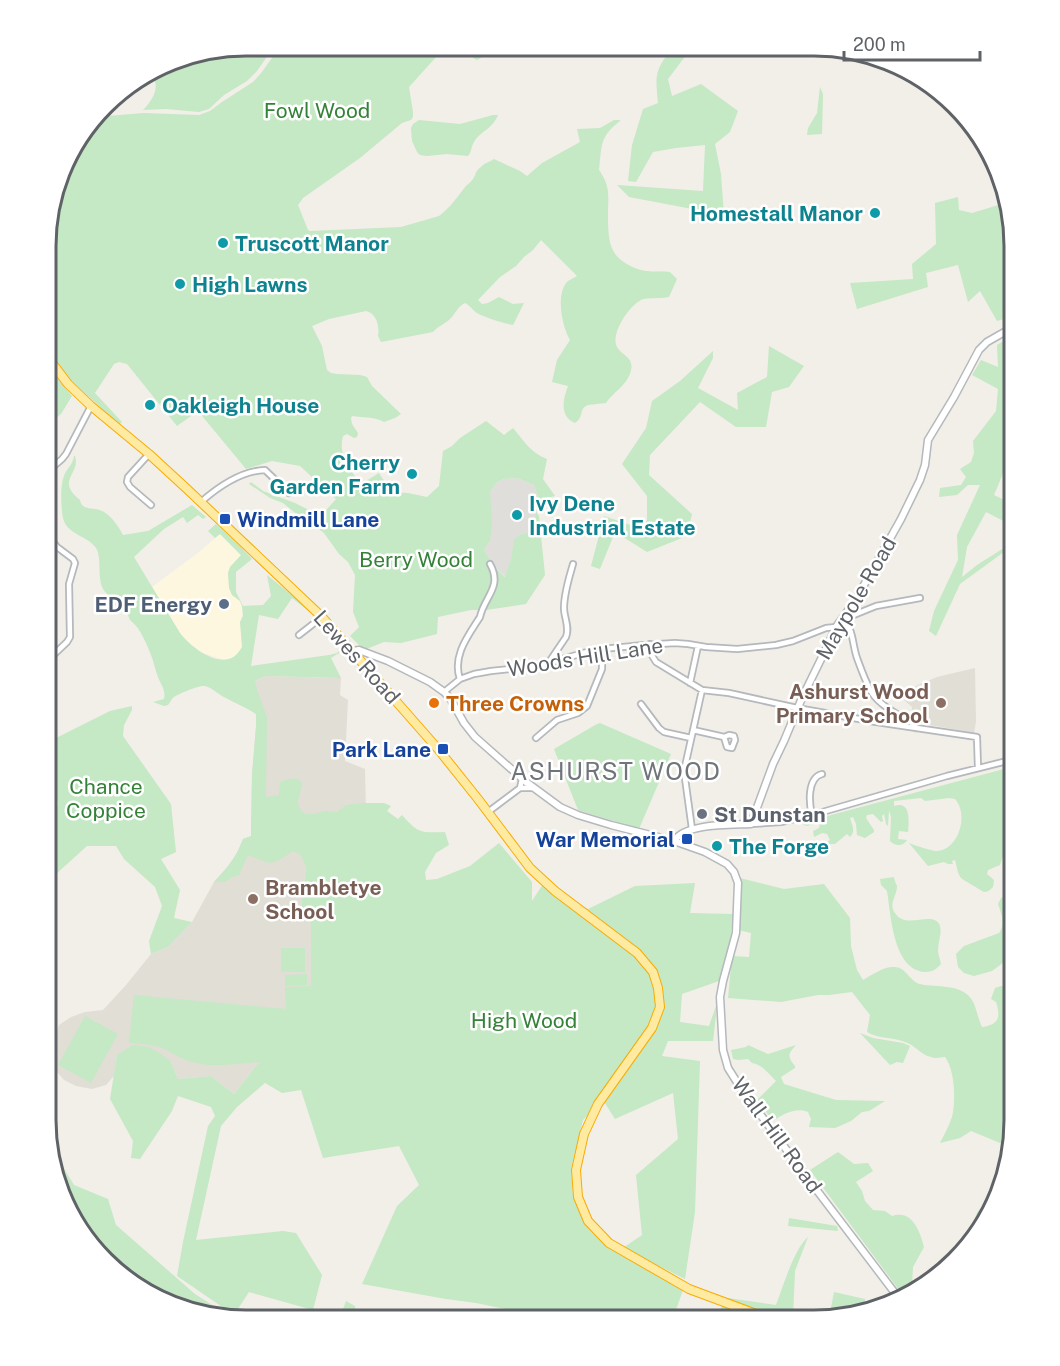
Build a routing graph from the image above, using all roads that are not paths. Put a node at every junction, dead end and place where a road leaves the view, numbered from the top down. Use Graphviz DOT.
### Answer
graph roads {
  1 [pos="1004,332"];
  2 [pos="56,369"];
  3 [pos="91,406"];
  4 [pos="149,454"];
  5 [pos="56,464"];
  6 [pos="289,493"];
  7 [pos="201,502"];
  8 [pos="151,505"];
  9 [pos="56,546"];
  10 [pos="490,564"];
  11 [pos="573,564"];
  12 [pos="920,598"];
  13 [pos="322,617"];
  14 [pos="843,619"];
  15 [pos="836,627"];
  16 [pos="299,635"];
  17 [pos="650,644"];
  18 [pos="698,646"];
  19 [pos="602,650"];
  20 [pos="353,651"];
  21 [pos="56,652"];
  22 [pos="547,664"];
  23 [pos="460,679"];
  24 [pos="690,683"];
  25 [pos="702,690"];
  26 [pos="444,692"];
  27 [pos="641,704"];
  28 [pos="797,708"];
  29 [pos="916,728"];
  30 [pos="693,730"];
  31 [pos="724,737"];
  32 [pos="536,738"];
  33 [pos="691,738"];
  34 [pos="1004,761"];
  35 [pos="978,768"];
  36 [pos="822,774"];
  37 [pos="522,779"];
  38 [pos="520,788"];
  39 [pos="533,788"];
  40 [pos="488,812"];
  41 [pos="812,815"];
  42 [pos="750,824"];
  43 [pos="692,829"];
  44 [pos="674,841"];
  45 [pos="894,1292"];
  46 [pos="745,1310"];
  1 -- 14 [label="street, Maypole Road"];
  2 -- 3 [label="highway, Lewes Road"];
  3 -- 4 [label="highway, Lewes Road"];
  3 -- 5 [label="street"];
  4 -- 7 [label="highway, Lewes Road"];
  4 -- 8 [label="street"];
  6 -- 7 [label="street"];
  7 -- 13 [label="highway, Lewes Road"];
  9 -- 21 [label="street"];
  10 -- 23 [label="street"];
  11 -- 22 [label="street"];
  12 -- 14 [label="street"];
  13 -- 16 [label="street"];
  13 -- 20 [label="highway, Lewes Road"];
  14 -- 15 [label="street, Maypole Road"];
  14 -- 29 [label="street"];
  15 -- 18 [label="street, Woods Hill Lane"];
  15 -- 28 [label="street, Maypole Road"];
  17 -- 18 [label="street, Woods Hill Lane"];
  17 -- 19 [label="street, Woods Hill Lane"];
  17 -- 24 [label="street"];
  18 -- 24 [label="street"];
  19 -- 22 [label="street, Woods Hill Lane"];
  19 -- 32 [label="street"];
  20 -- 26 [label="street"];
  20 -- 40 [label="highway, Lewes Road"];
  22 -- 23 [label="street, Woods Hill Lane"];
  23 -- 26 [label="street, Woods Hill Lane"];
  24 -- 25 [label="street"];
  25 -- 28 [label="street"];
  25 -- 30 [label="street"];
  26 -- 37 [label="street, Wall Hill Road"];
  27 -- 33 [label="street"];
  28 -- 29 [label="street"];
  28 -- 42 [label="street, Maypole Road"];
  29 -- 35 [label="street"];
  30 -- 31 [label="street"];
  30 -- 33 [label="street"];
  33 -- 43 [label="street"];
  34 -- 35 [label="street"];
  35 -- 41 [label="street"];
  36 -- 41 [label="street"];
  37 -- 38 [label="street"];
  37 -- 39 [label="street, Wall Hill Road"];
  38 -- 39 [label="street"];
  38 -- 40 [label="street"];
  39 -- 44 [label="street, Wall Hill Road"];
  40 -- 46 [label="highway, Lewes Road"];
  41 -- 42 [label="street"];
  42 -- 43 [label="street"];
  43 -- 44 [label="street"];
  44 -- 45 [label="street, Wall Hill Road"];
}
